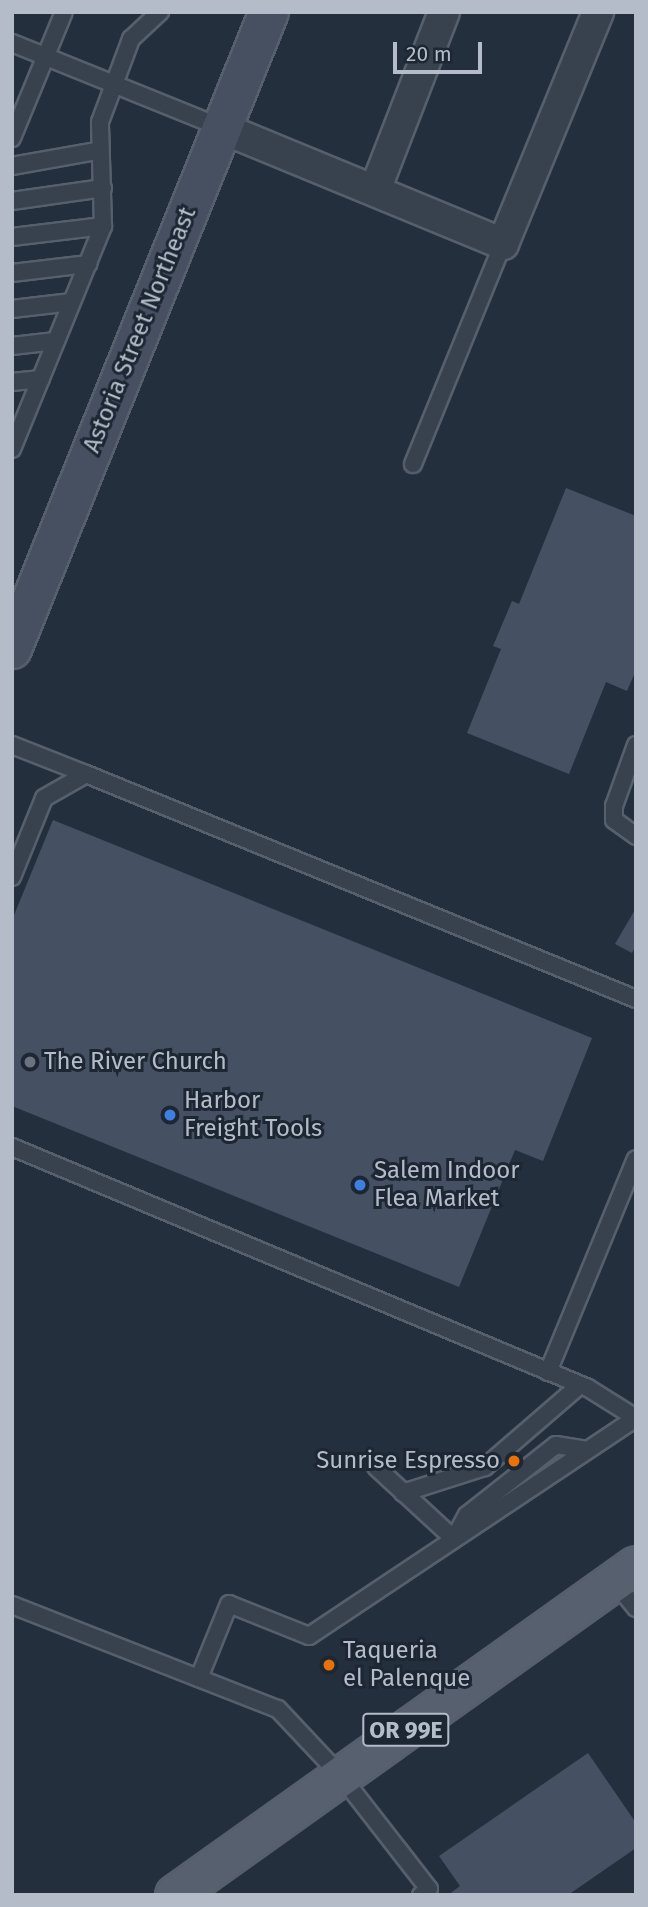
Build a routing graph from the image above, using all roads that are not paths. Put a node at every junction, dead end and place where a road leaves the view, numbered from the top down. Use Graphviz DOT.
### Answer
graph roads {
  1 [pos="64,12"];
  2 [pos="160,12"];
  3 [pos="269,12"];
  4 [pos="444,12"];
  5 [pos="598,12"];
  6 [pos="12,43"];
  7 [pos="46,57"];
  8 [pos="114,84"];
  9 [pos="19,104"];
  10 [pos="222,128"];
  11 [pos="12,138"];
  12 [pos="96,151"];
  13 [pos="12,166"];
  14 [pos="103,188"];
  15 [pos="375,190"];
  16 [pos="12,201"];
  17 [pos="103,226"];
  18 [pos="12,237"];
  19 [pos="503,244"];
  20 [pos="88,264"];
  21 [pos="12,273"];
  22 [pos="72,302"];
  23 [pos="12,309"];
  24 [pos="57,341"];
  25 [pos="12,346"];
  26 [pos="41,379"];
  27 [pos="12,382"];
  28 [pos="19,418"];
  29 [pos="12,449"];
  30 [pos="413,464"];
  31 [pos="12,649"];
  32 [pos="12,745"];
  33 [pos="636,745"];
  34 [pos="86,774"];
  35 [pos="636,836"];
  36 [pos="12,877"];
  37 [pos="636,999"];
  38 [pos="12,1147"];
  39 [pos="636,1159"];
  40 [pos="548,1372"];
  41 [pos="580,1385"];
  42 [pos="376,1467"];
  43 [pos="403,1493"];
  44 [pos="454,1539"];
  45 [pos="629,1585"];
  46 [pos="12,1605"];
  47 [pos="199,1678"];
  48 [pos="341,1776"];
  49 [pos="175,1895"];
  50 [pos="421,1895"];
  1 -- 7 [label="lane"];
  2 -- 8 [label="lane"];
  3 -- 10 [label="street, Astoria Street Northeast"];
  4 -- 15 [label="street"];
  5 -- 19 [label="street"];
  6 -- 7 [label="lane"];
  7 -- 8 [label="lane"];
  7 -- 9 [label="lane"];
  8 -- 10 [label="lane"];
  8 -- 12 [label="lane"];
  9 -- 11 [label="lane"];
  10 -- 15 [label="street"];
  10 -- 31 [label="street, Astoria Street Northeast"];
  12 -- 13 [label="lane"];
  12 -- 14 [label="lane"];
  14 -- 16 [label="lane"];
  14 -- 17 [label="lane"];
  15 -- 19 [label="street"];
  17 -- 18 [label="lane"];
  17 -- 20 [label="lane"];
  19 -- 30 [label="lane"];
  20 -- 21 [label="lane"];
  20 -- 22 [label="lane"];
  22 -- 23 [label="lane"];
  22 -- 24 [label="lane"];
  24 -- 25 [label="lane"];
  24 -- 26 [label="lane"];
  26 -- 27 [label="lane"];
  26 -- 28 [label="lane"];
  28 -- 29 [label="lane"];
  32 -- 34 [label="lane"];
  33 -- 35 [label="lane"];
  34 -- 36 [label="lane"];
  34 -- 37 [label="lane"];
  38 -- 40 [label="lane"];
  39 -- 40 [label="lane"];
  40 -- 41 [label="lane"];
  41 -- 43 [label="lane"];
  41 -- 44 [label="lane"];
  42 -- 43 [label="lane"];
  43 -- 44 [label="lane"];
  44 -- 47 [label="lane"];
  45 -- 48 [label="main road, OR 99E"];
  46 -- 47 [label="lane"];
  47 -- 48 [label="lane"];
  48 -- 49 [label="main road, OR 99E"];
  48 -- 50 [label="lane"];
}
